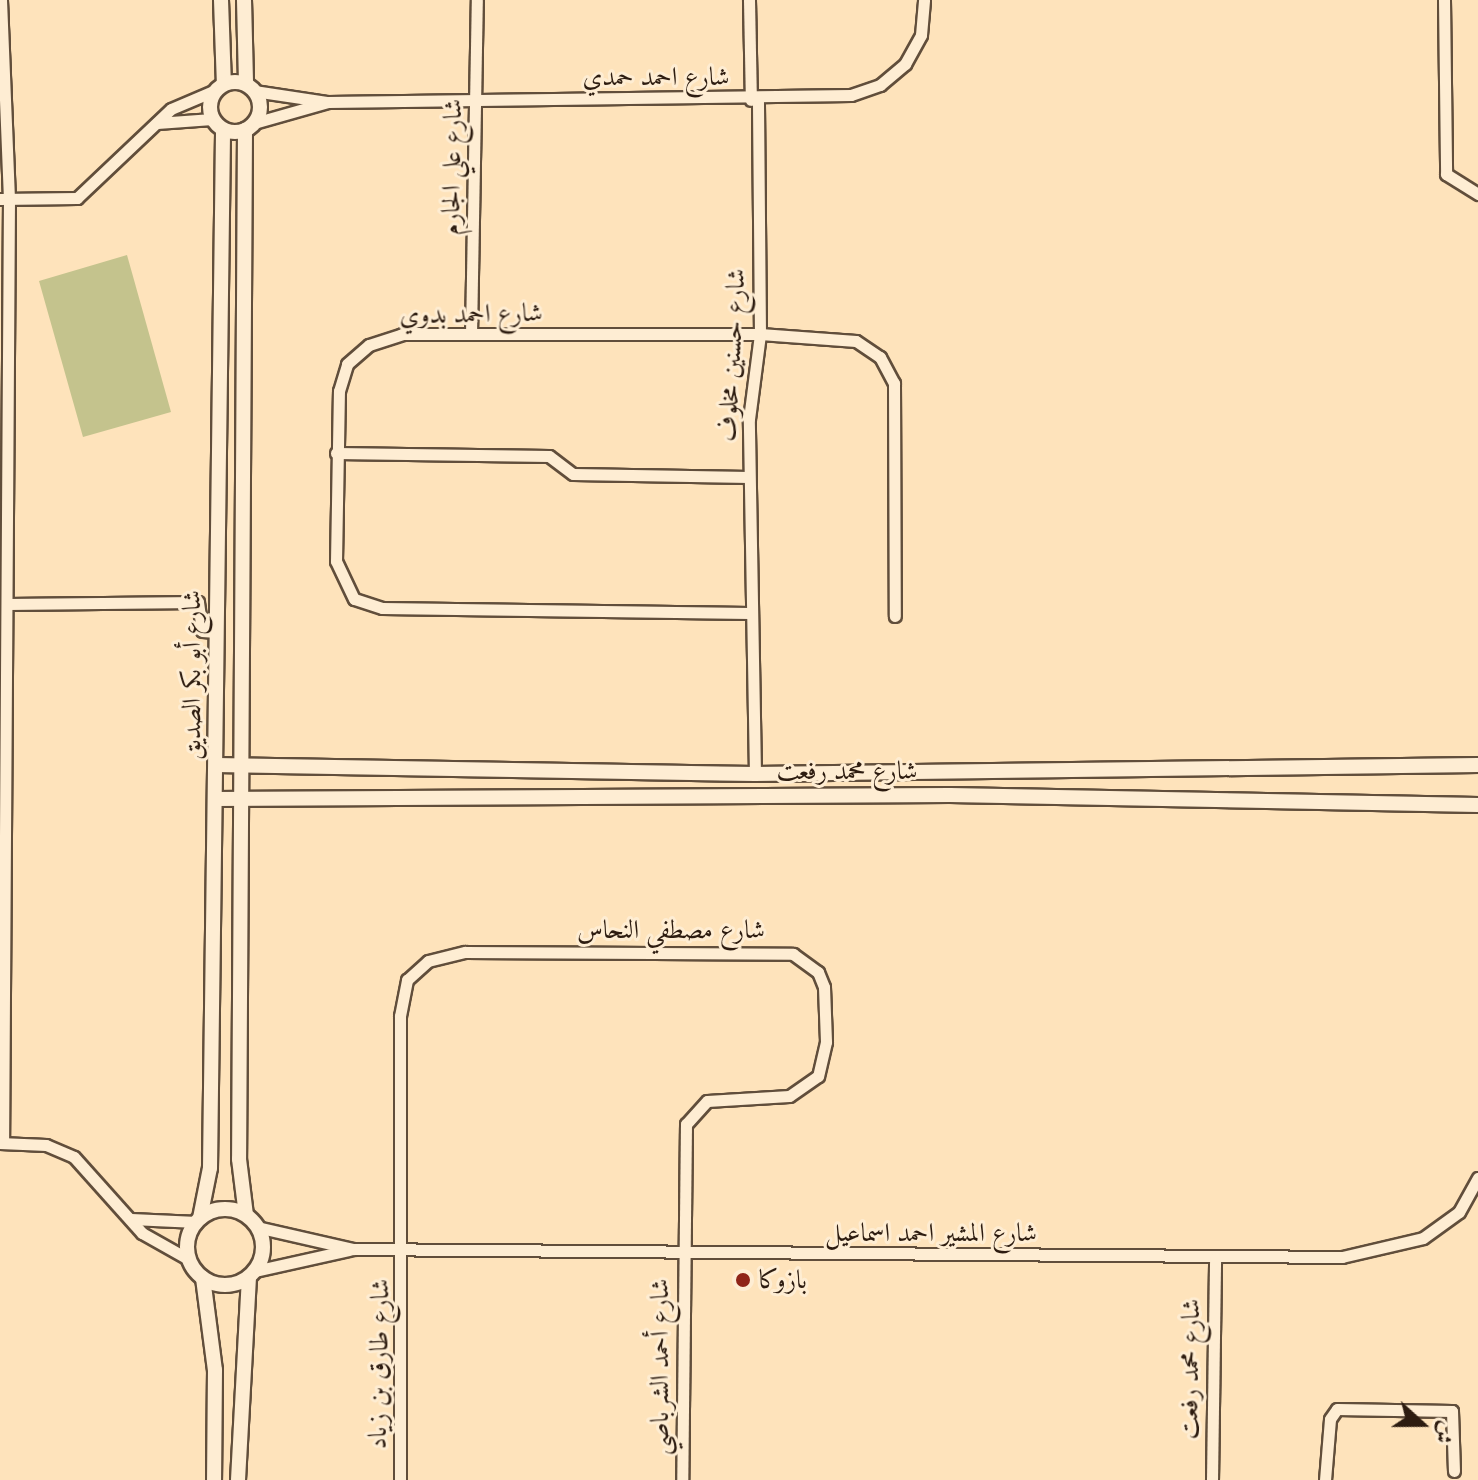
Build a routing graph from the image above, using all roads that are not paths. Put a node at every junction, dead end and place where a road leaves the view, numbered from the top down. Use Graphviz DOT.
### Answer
graph roads {
  1 [pos="1,0"];
  2 [pos="221,0"];
  3 [pos="244,0"];
  4 [pos="477,0"];
  5 [pos="749,0"];
  6 [pos="924,0"];
  7 [pos="1444,0"];
  8 [pos="220,87"];
  9 [pos="250,88"];
  10 [pos="476,99"];
  11 [pos="754,100"];
  12 [pos="328,102"];
  13 [pos="156,123"];
  14 [pos="218,125"];
  15 [pos="250,126"];
  16 [pos="1478,194"];
  17 [pos="5,199"];
  18 [pos="471,334"];
  19 [pos="760,334"];
  20 [pos="336,453"];
  21 [pos="749,477"];
  22 [pos="7,604"];
  23 [pos="749,613"];
  24 [pos="895,616"];
  25 [pos="217,632"];
  26 [pos="216,765"];
  27 [pos="243,765"];
  28 [pos="1478,765"];
  29 [pos="947,768"];
  30 [pos="970,768"];
  31 [pos="755,774"];
  32 [pos="3,779"];
  33 [pos="950,795"];
  34 [pos="971,795"];
  35 [pos="215,799"];
  36 [pos="243,799"];
  37 [pos="1478,805"];
  38 [pos="2,1143"];
  39 [pos="1478,1178"];
  40 [pos="246,1215"];
  41 [pos="131,1219"];
  42 [pos="199,1220"];
  43 [pos="257,1227"];
  44 [pos="402,1248"];
  45 [pos="353,1249"];
  46 [pos="683,1254"];
  47 [pos="1215,1258"];
  48 [pos="190,1260"];
  49 [pos="252,1274"];
  50 [pos="203,1278"];
  51 [pos="1454,1471"];
  52 [pos="214,1480"];
  53 [pos="238,1480"];
  54 [pos="400,1480"];
  55 [pos="682,1480"];
  56 [pos="1212,1480"];
  57 [pos="1325,1480"];
  1 -- 17 [label="street"];
  2 -- 8 [label="street"];
  3 -- 9 [label="street"];
  4 -- 10 [label="street, شارع علي الجارم"];
  5 -- 11 [label="street, شارع حسنين مخلوف"];
  6 -- 11 [label="street, شارع احمد حمدي"];
  7 -- 16 [label="street"];
  8 -- 9 [label="street"];
  8 -- 13 [label="street"];
  8 -- 14 [label="street, شارع أبو بكر الصديق"];
  9 -- 12 [label="street, شارع احمد حمدي"];
  9 -- 15 [label="street, شارع أبو بكر الصديق"];
  10 -- 11 [label="street, شارع احمد حمدي"];
  10 -- 12 [label="street, شارع احمد حمدي"];
  10 -- 18 [label="street, شارع علي الجارم"];
  11 -- 19 [label="street, شارع حسنين مخلوف"];
  12 -- 15 [label="street, شارع احمد حمدي"];
  13 -- 14 [label="street"];
  13 -- 17 [label="street"];
  14 -- 15 [label="street"];
  14 -- 25 [label="street, شارع أبو بكر الصديق"];
  15 -- 27 [label="street, شارع أبو بكر الصديق"];
  17 -- 22 [label="street"];
  18 -- 19 [label="street, شارع احمد بدوي"];
  18 -- 20 [label="street, شارع احمد بدوي"];
  19 -- 21 [label="street, شارع حسنين مخلوف"];
  19 -- 24 [label="street, شارع احمد بدوي"];
  20 -- 21 [label="street"];
  20 -- 23 [label="street, شارع احمد بدوي"];
  21 -- 23 [label="street, شارع حسنين مخلوف"];
  22 -- 25 [label="street"];
  22 -- 32 [label="street"];
  23 -- 31 [label="street, شارع حسنين مخلوف"];
  25 -- 26 [label="street, شارع أبو بكر الصديق"];
  26 -- 27 [label="street, شارع محمد رفعت"];
  26 -- 35 [label="street, شارع أبو بكر الصديق"];
  27 -- 31 [label="street, شارع محمد رفعت"];
  27 -- 36 [label="street, شارع أبو بكر الصديق"];
  28 -- 30 [label="street, شارع محمد رفعت"];
  29 -- 30 [label="street, شارع محمد رفعت"];
  29 -- 31 [label="street, شارع محمد رفعت"];
  29 -- 33 [label="street"];
  30 -- 34 [label="street"];
  32 -- 38 [label="street"];
  33 -- 34 [label="street, شارع محمد رفعت"];
  33 -- 36 [label="street, شارع محمد رفعت"];
  34 -- 37 [label="street, شارع محمد رفعت"];
  35 -- 36 [label="street, شارع محمد رفعت"];
  35 -- 42 [label="street, شارع أبو بكر الصديق"];
  36 -- 40 [label="street, شارع أبو بكر الصديق"];
  38 -- 41 [label="street"];
  39 -- 47 [label="street, شارع المشير احمد اسماعيل"];
  40 -- 42 [label="street"];
  40 -- 43 [label="street"];
  41 -- 42 [label="street"];
  41 -- 48 [label="street"];
  42 -- 48 [label="street"];
  43 -- 45 [label="street, شارع المشير احمد اسماعيل"];
  43 -- 49 [label="street"];
  44 -- 45 [label="street, شارع المشير احمد اسماعيل"];
  44 -- 46 [label="street, شارع المشير احمد اسماعيل"];
  44 -- 46 [label="street, شارع مصطفي النحاس"];
  44 -- 54 [label="street, شارع طارق بن زياد"];
  45 -- 49 [label="street, شارع المشير احمد اسماعيل"];
  46 -- 47 [label="street, شارع المشير احمد اسماعيل"];
  46 -- 55 [label="street, شارع أحمد الشرباصي"];
  47 -- 56 [label="street, شارع محمد رفعت"];
  48 -- 50 [label="street"];
  49 -- 50 [label="street"];
  49 -- 53 [label="street"];
  50 -- 52 [label="street"];
  51 -- 57 [label="street"];
}
